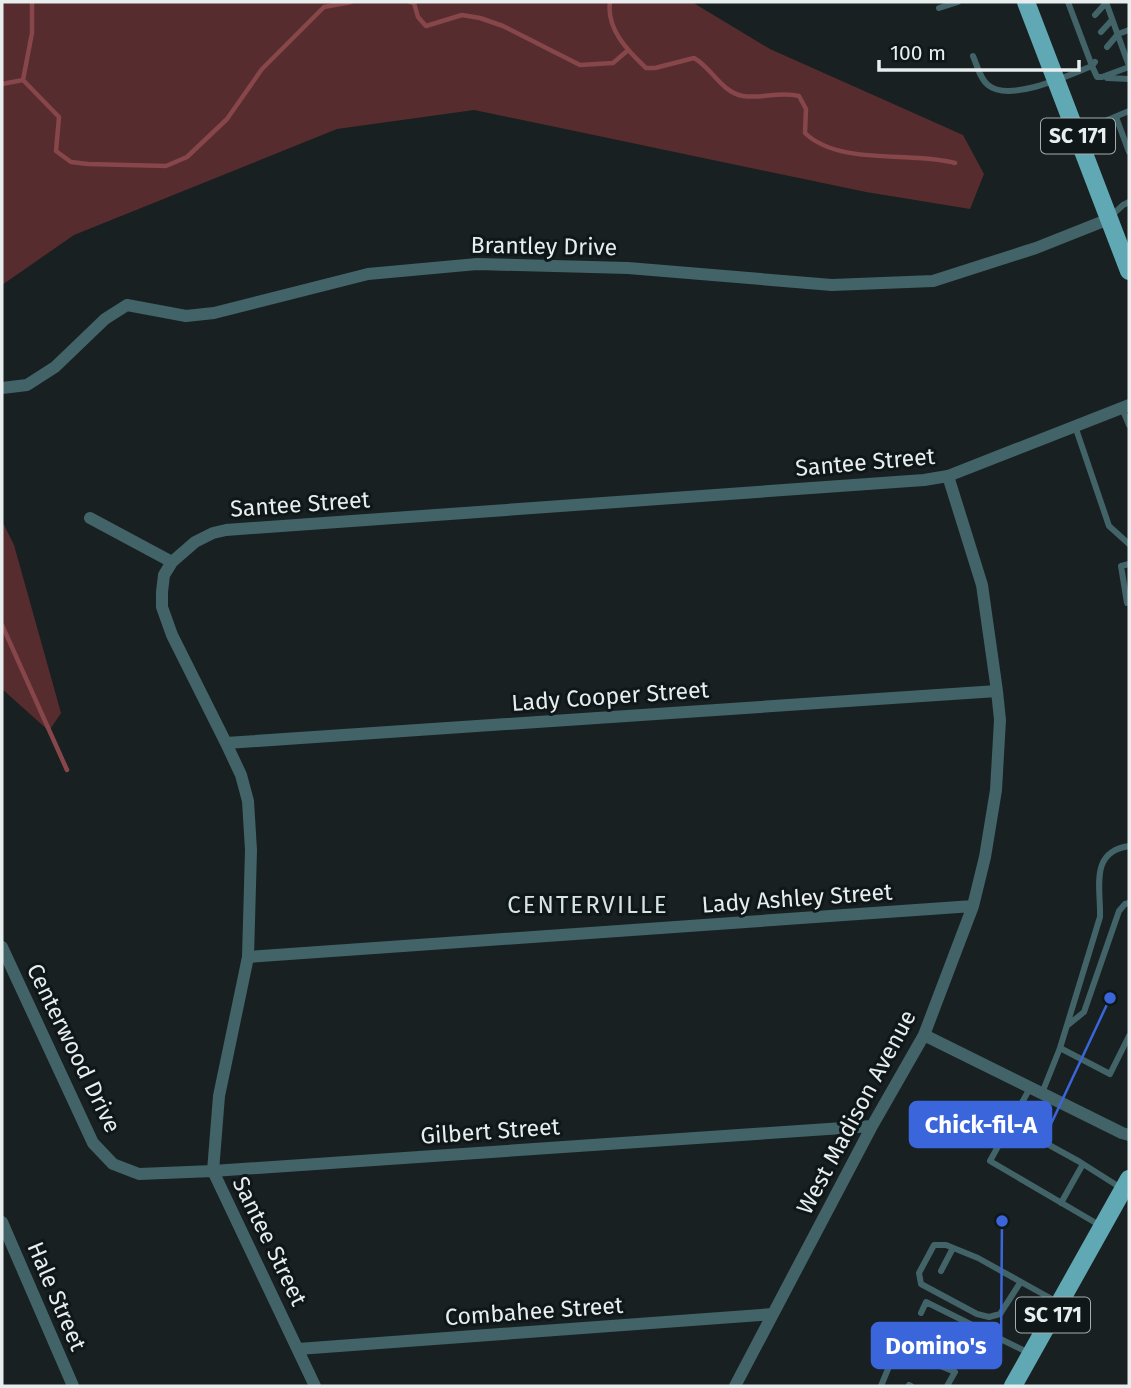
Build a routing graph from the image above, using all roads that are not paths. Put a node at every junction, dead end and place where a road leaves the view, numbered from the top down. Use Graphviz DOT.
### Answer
graph roads {
  1 [pos="958,2"];
  2 [pos="1026,2"];
  3 [pos="1068,2"];
  4 [pos="1106,2"];
  5 [pos="939,8"];
  6 [pos="1095,15"];
  7 [pos="1112,20"];
  8 [pos="1129,30"];
  9 [pos="1101,32"];
  10 [pos="1118,34"];
  11 [pos="1129,41"];
  12 [pos="1122,44"];
  13 [pos="1107,47"];
  14 [pos="1127,54"];
  15 [pos="973,56"];
  16 [pos="1093,64"];
  17 [pos="1129,66"];
  18 [pos="1102,77"];
  19 [pos="1129,79"];
  20 [pos="1057,81"];
  21 [pos="1129,111"];
  22 [pos="1116,117"];
  23 [pos="1077,133"];
  24 [pos="1129,152"];
  25 [pos="1129,202"];
  26 [pos="1109,219"];
  27 [pos="1129,271"];
  28 [pos="2,388"];
  29 [pos="1126,407"];
  30 [pos="1129,425"];
  31 [pos="1075,426"];
  32 [pos="948,476"];
  33 [pos="90,518"];
  34 [pos="1129,544"];
  35 [pos="172,562"];
  36 [pos="1129,564"];
  37 [pos="1127,603"];
  38 [pos="997,691"];
  39 [pos="226,743"];
  40 [pos="1129,846"];
  41 [pos="1129,903"];
  42 [pos="973,906"];
  43 [pos="2,947"];
  44 [pos="248,957"];
  45 [pos="1067,1026"];
  46 [pos="924,1035"];
  47 [pos="1129,1036"];
  48 [pos="1060,1048"];
  49 [pos="1036,1090"];
  50 [pos="1011,1124"];
  51 [pos="872,1126"];
  52 [pos="1129,1135"];
  53 [pos="113,1164"];
  54 [pos="1083,1164"];
  55 [pos="213,1171"];
  56 [pos="1126,1184"];
  57 [pos="1061,1203"];
  58 [pos="2,1223"];
  59 [pos="1103,1226"];
  60 [pos="953,1248"];
  61 [pos="941,1271"];
  62 [pos="1020,1283"];
  63 [pos="1059,1304"];
  64 [pos="773,1314"];
  65 [pos="921,1314"];
  66 [pos="902,1343"];
  67 [pos="298,1349"];
  68 [pos="1031,1354"];
  69 [pos="928,1357"];
  70 [pos="887,1382"];
  71 [pos="73,1386"];
  72 [pos="315,1386"];
  73 [pos="734,1386"];
  74 [pos="947,1386"];
  75 [pos="1013,1386"];
  1 -- 5 [label="lane"];
  2 -- 20 [label="main road, SC 171"];
  3 -- 16 [label="lane"];
  4 -- 6 [label="lane"];
  4 -- 7 [label="lane"];
  7 -- 9 [label="lane"];
  7 -- 10 [label="lane"];
  8 -- 10 [label="lane"];
  10 -- 12 [label="lane"];
  10 -- 13 [label="lane"];
  11 -- 12 [label="lane"];
  12 -- 14 [label="lane"];
  14 -- 17 [label="lane"];
  15 -- 20 [label="lane"];
  16 -- 18 [label="lane"];
  16 -- 20 [label="lane"];
  17 -- 18 [label="lane"];
  18 -- 19 [label="lane"];
  20 -- 23 [label="main road, SC 171"];
  21 -- 22 [label="lane"];
  22 -- 23 [label="lane"];
  22 -- 24 [label="lane"];
  23 -- 26 [label="main road, SC 171"];
  25 -- 26 [label="lane"];
  26 -- 27 [label="main road, SC 171"];
  26 -- 28 [label="street, Brantley Drive"];
  29 -- 30 [label="lane"];
  29 -- 31 [label="street, Santee Street"];
  31 -- 32 [label="street, Santee Street"];
  31 -- 34 [label="lane"];
  32 -- 35 [label="street, Santee Street"];
  32 -- 38 [label="street, West Madison Avenue"];
  33 -- 35 [label="street"];
  35 -- 39 [label="street, Santee Street"];
  36 -- 37 [label="lane"];
  38 -- 39 [label="street, Lady Cooper Street"];
  38 -- 42 [label="street, West Madison Avenue"];
  39 -- 44 [label="street, Santee Street"];
  40 -- 45 [label="lane"];
  41 -- 45 [label="lane"];
  42 -- 44 [label="street, Lady Ashley Street"];
  42 -- 46 [label="street, West Madison Avenue"];
  43 -- 53 [label="street, Centerwood Drive"];
  44 -- 55 [label="street, Santee Street"];
  45 -- 48 [label="lane"];
  46 -- 49 [label="street"];
  46 -- 51 [label="street, West Madison Avenue"];
  47 -- 48 [label="lane"];
  48 -- 49 [label="lane"];
  49 -- 50 [label="lane"];
  49 -- 52 [label="street"];
  50 -- 54 [label="lane"];
  50 -- 57 [label="lane"];
  51 -- 55 [label="street, Gilbert Street"];
  51 -- 64 [label="street, West Madison Avenue"];
  53 -- 55 [label="street, Gilbert Street"];
  54 -- 56 [label="lane"];
  54 -- 57 [label="lane"];
  55 -- 67 [label="street, Santee Street"];
  56 -- 59 [label="main road, SC 171"];
  57 -- 59 [label="lane"];
  58 -- 71 [label="street, Hale Street"];
  59 -- 63 [label="main road, SC 171"];
  60 -- 61 [label="lane"];
  60 -- 62 [label="lane"];
  60 -- 62 [label="lane"];
  62 -- 63 [label="lane"];
  63 -- 68 [label="main road, SC 171"];
  64 -- 67 [label="street, Combahee Street"];
  64 -- 73 [label="street, West Madison Avenue"];
  65 -- 68 [label="lane"];
  66 -- 70 [label="lane"];
  67 -- 72 [label="street, Santee Street"];
  68 -- 75 [label="main road, SC 171"];
  69 -- 74 [label="lane"];
}
